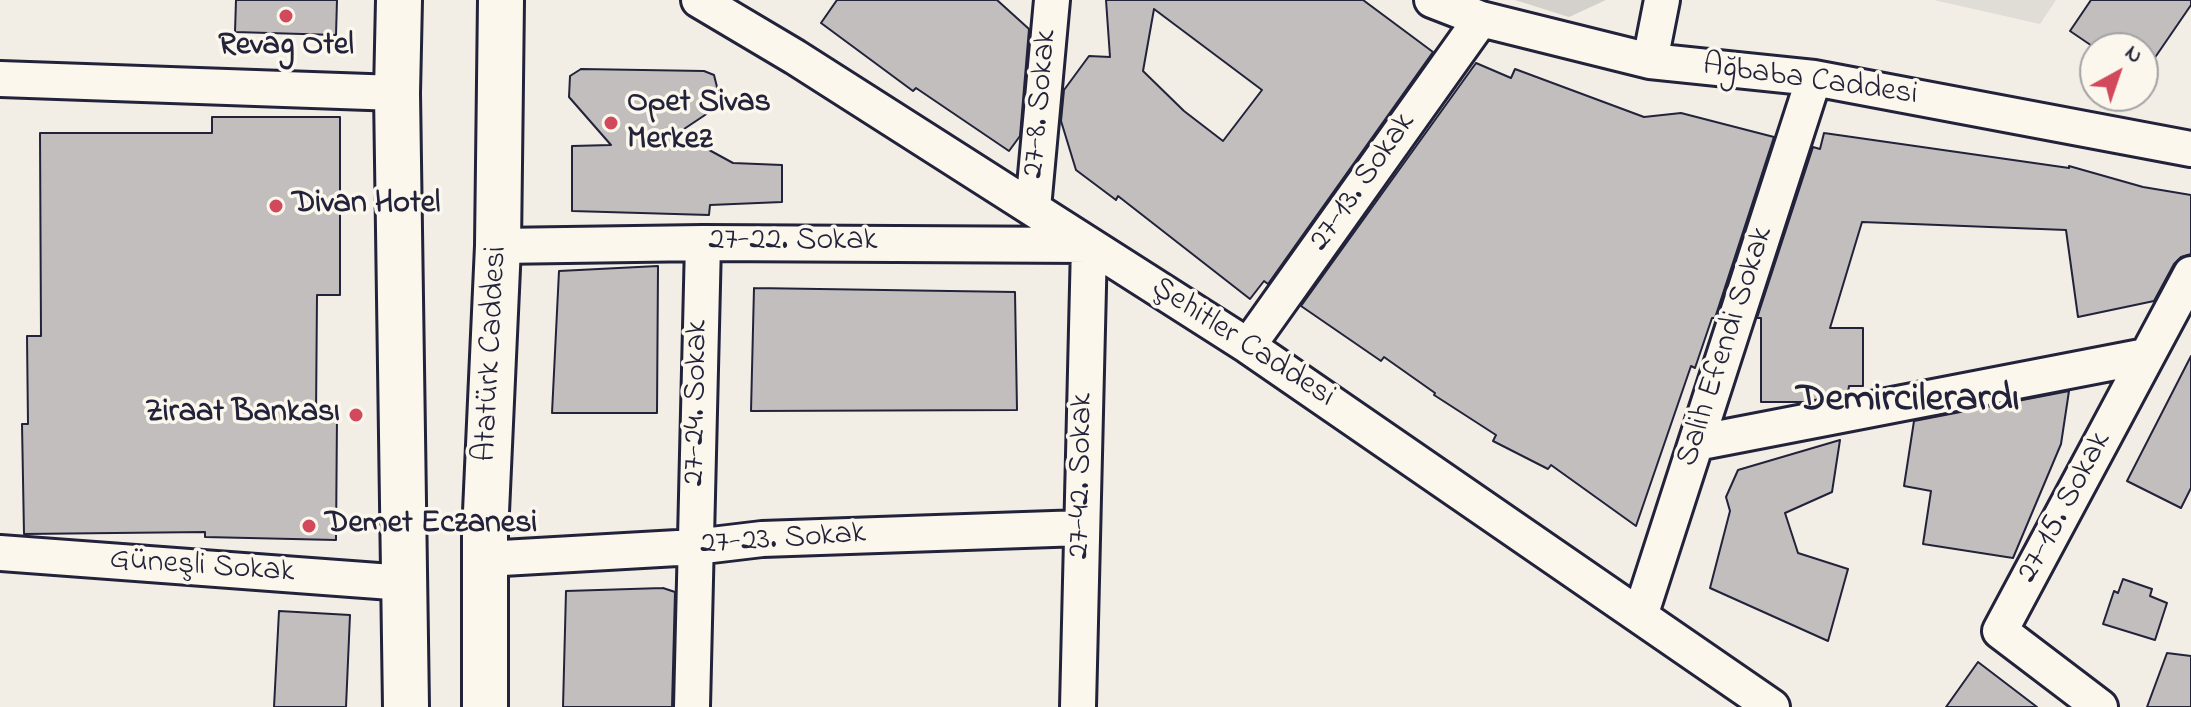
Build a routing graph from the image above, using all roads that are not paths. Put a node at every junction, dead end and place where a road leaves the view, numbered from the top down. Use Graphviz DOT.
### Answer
graph roads {
  1 [pos="399,0"];
  2 [pos="501,0"];
  3 [pos="699,0"];
  4 [pos="1052,0"];
  5 [pos="1432,0"];
  6 [pos="1662,0"];
  7 [pos="1481,19"];
  8 [pos="1650,61"];
  9 [pos="1814,78"];
  10 [pos="0,79"];
  11 [pos="397,93"];
  12 [pos="2191,149"];
  13 [pos="1033,208"];
  14 [pos="703,243"];
  15 [pos="1089,245"];
  16 [pos="498,246"];
  17 [pos="2191,274"];
  18 [pos="1248,346"];
  19 [pos="2146,356"];
  20 [pos="1696,443"];
  21 [pos="1082,528"];
  22 [pos="695,547"];
  23 [pos="0,553"];
  24 [pos="485,559"];
  25 [pos="405,583"];
  26 [pos="1640,616"];
  27 [pos="406,707"];
  28 [pos="485,707"];
  29 [pos="692,707"];
  30 [pos="1078,707"];
  31 [pos="1772,707"];
  32 [pos="2100,707"];
  1 -- 11 [label="main road"];
  2 -- 16 [label="main road, Atatürk Caddesi"];
  3 -- 13 [label="street, Şehitler Caddesi"];
  4 -- 13 [label="street, 27-8. Sokak"];
  5 -- 7 [label="street, Ağbaba Caddesi"];
  6 -- 8 [label="street"];
  7 -- 8 [label="street, Ağbaba Caddesi"];
  7 -- 18 [label="street, 27-13. Sokak"];
  8 -- 9 [label="street, Ağbaba Caddesi"];
  9 -- 12 [label="street, Ağbaba Caddesi"];
  9 -- 20 [label="street, Salih Efendi Sokak"];
  10 -- 11 [label="street"];
  11 -- 25 [label="main road"];
  13 -- 15 [label="street, Şehitler Caddesi"];
  14 -- 15 [label="street, 27-22. Sokak"];
  14 -- 16 [label="street, 27-22. Sokak"];
  14 -- 22 [label="street, 27-24. Sokak"];
  15 -- 18 [label="street, Şehitler Caddesi"];
  15 -- 21 [label="street, 27-42. Sokak"];
  16 -- 24 [label="main road, Atatürk Caddesi"];
  17 -- 19 [label="street, 27-15. Sokak"];
  18 -- 26 [label="street, Şehitler Caddesi"];
  19 -- 20 [label="street"];
  19 -- 32 [label="street, 27-15. Sokak"];
  20 -- 26 [label="street, Salih Efendi Sokak"];
  21 -- 22 [label="street, 27-23. Sokak"];
  21 -- 30 [label="street, 27-42. Sokak"];
  22 -- 24 [label="street, 27-23. Sokak"];
  22 -- 29 [label="street, 27-24. Sokak"];
  23 -- 25 [label="street, Güneşli Sokak"];
  24 -- 28 [label="main road, Atatürk Caddesi"];
  25 -- 27 [label="main road"];
  26 -- 31 [label="street, Şehitler Caddesi"];
}
